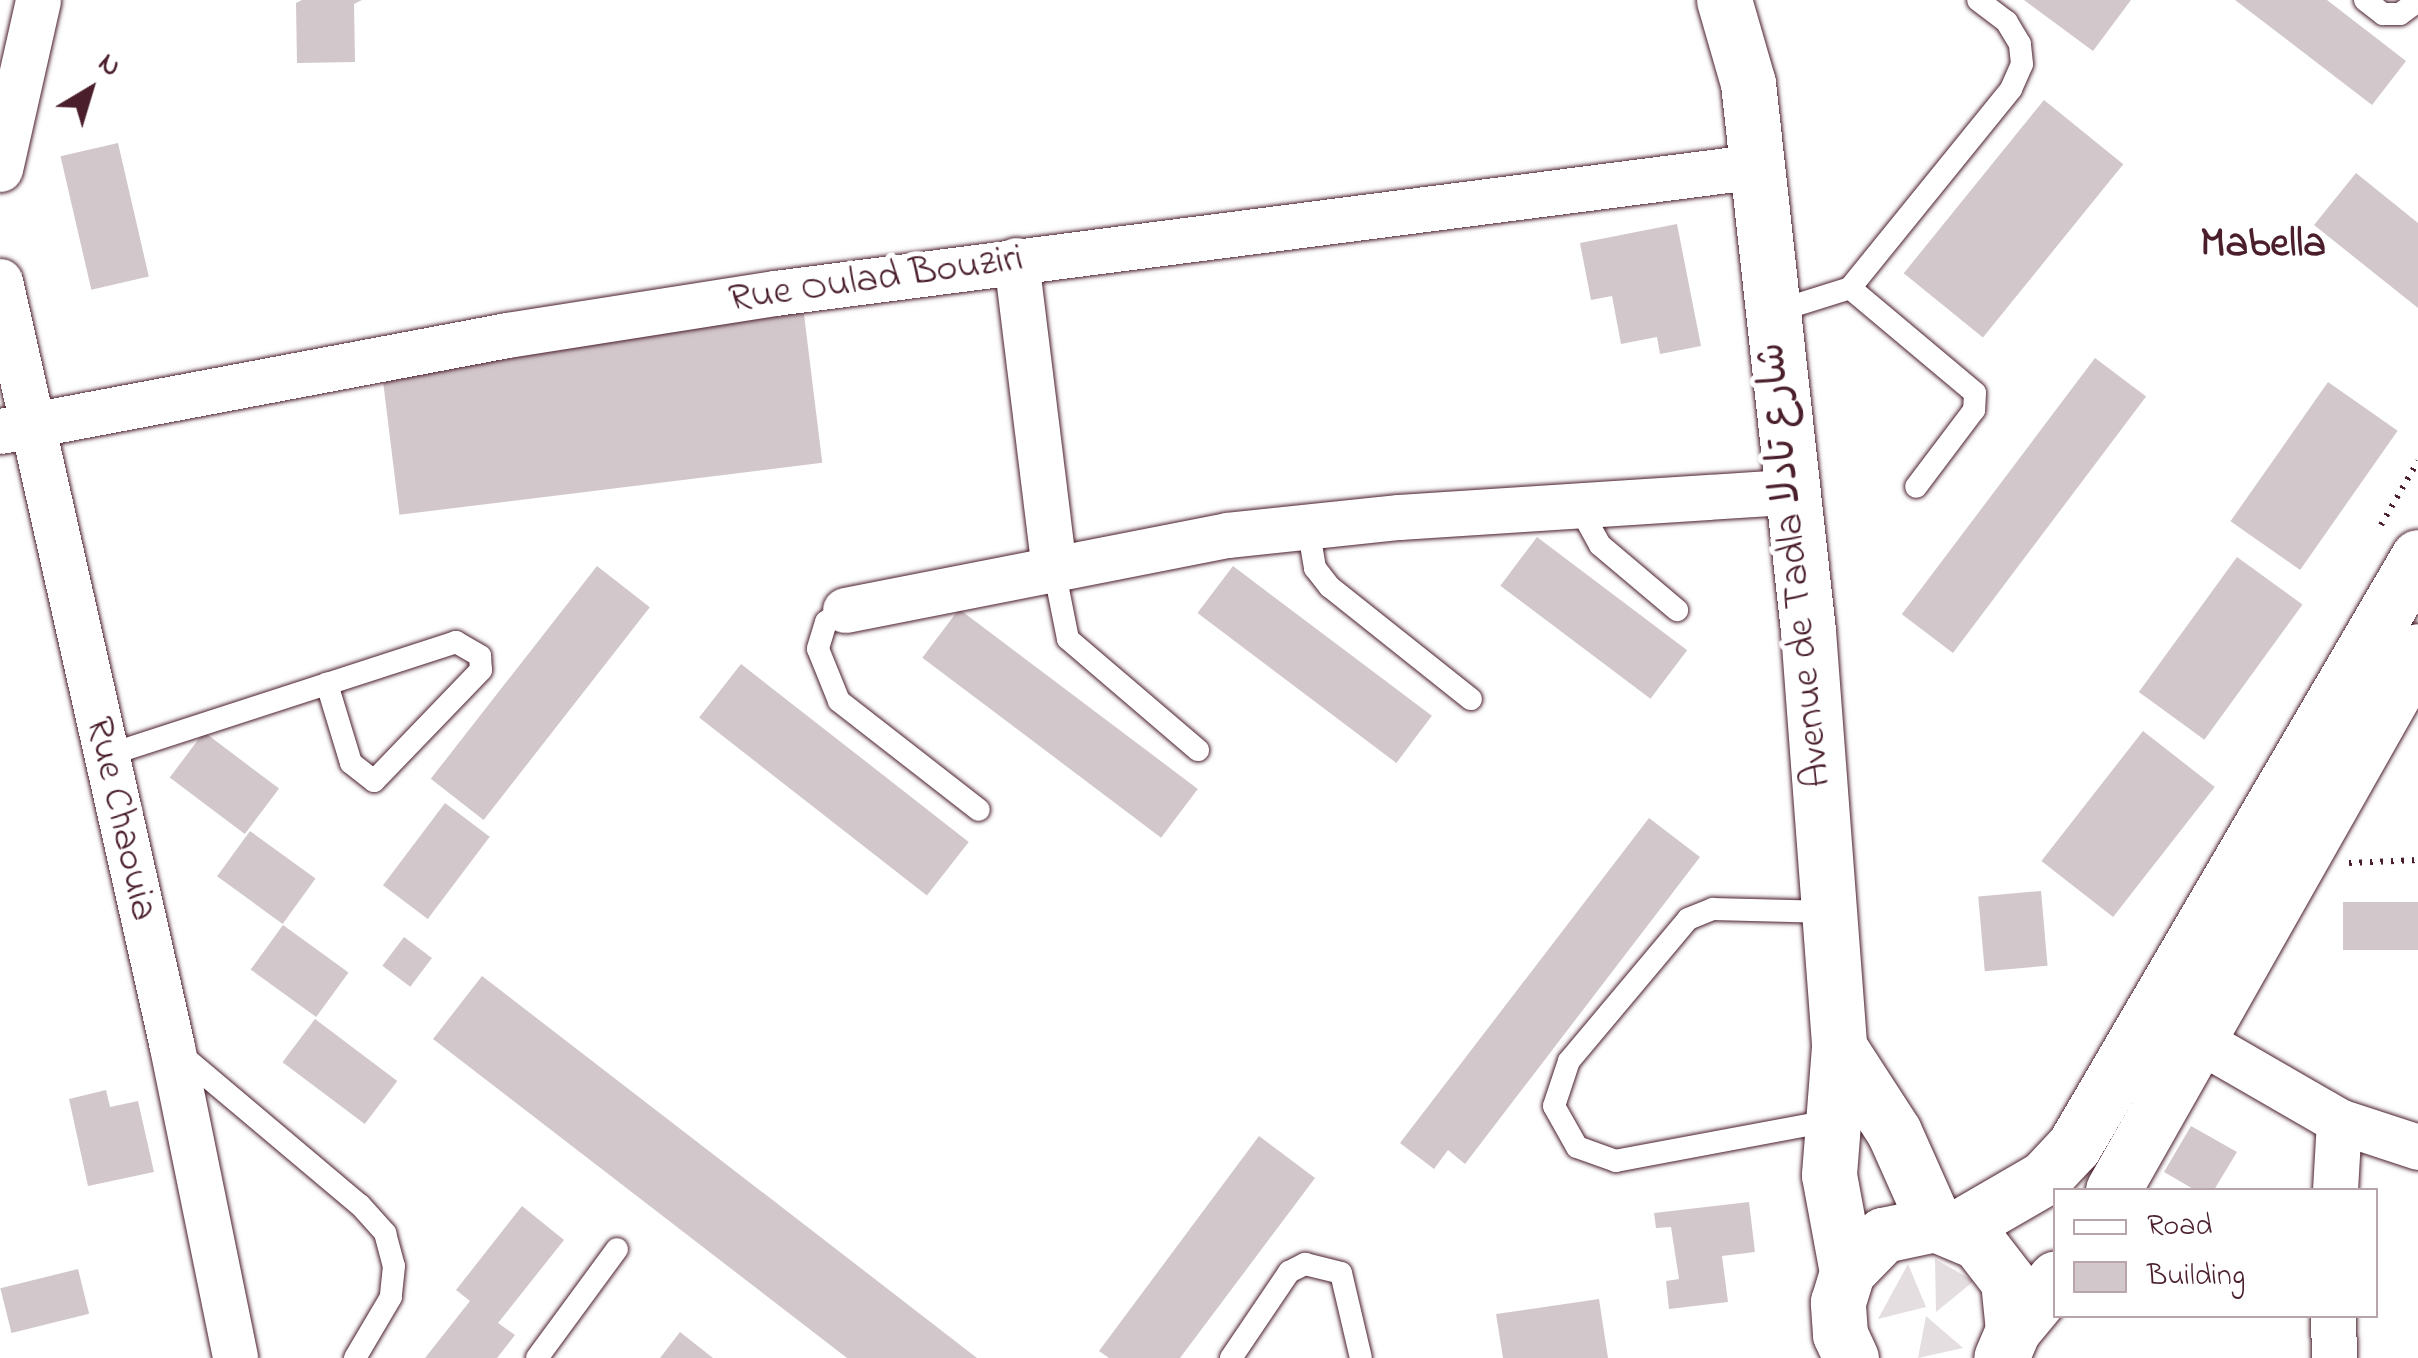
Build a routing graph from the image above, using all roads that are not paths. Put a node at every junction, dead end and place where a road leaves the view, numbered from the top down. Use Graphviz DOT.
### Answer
graph roads {
  1 [pos="38,0"];
  2 [pos="1724,0"];
  3 [pos="1755,0"];
  4 [pos="1978,0"];
  5 [pos="2365,0"];
  6 [pos="2418,1"];
  7 [pos="12,46"];
  8 [pos="1748,84"];
  9 [pos="1758,166"];
  10 [pos="0,169"];
  11 [pos="1016,260"];
  12 [pos="0,281"];
  13 [pos="1850,288"];
  14 [pos="1770,313"];
  15 [pos="16,427"];
  16 [pos="1916,487"];
  17 [pos="1789,492"];
  18 [pos="1579,507"];
  19 [pos="1308,527"];
  20 [pos="2399,543"];
  21 [pos="1054,570"];
  22 [pos="845,610"];
  23 [pos="1677,610"];
  24 [pos="2418,651"];
  25 [pos="327,684"];
  26 [pos="1471,699"];
  27 [pos="1198,750"];
  28 [pos="106,756"];
  29 [pos="979,810"];
  30 [pos="1829,912"];
  31 [pos="2176,1028"];
  32 [pos="172,1047"];
  33 [pos="1839,1047"];
  34 [pos="1829,1121"];
  35 [pos="2339,1121"];
  36 [pos="2418,1147"];
  37 [pos="2115,1188"];
  38 [pos="2335,1188"];
  39 [pos="1945,1227"];
  40 [pos="617,1248"];
  41 [pos="1847,1272"];
  42 [pos="2053,1282"];
  43 [pos="2333,1318"];
  44 [pos="2007,1344"];
  45 [pos="235,1358"];
  46 [pos="355,1358"];
  47 [pos="537,1358"];
  48 [pos="1232,1358"];
  49 [pos="1360,1358"];
  50 [pos="1851,1358"];
  51 [pos="2334,1358"];
  1 -- 7 [label="street"];
  2 -- 8 [label="main road, Avenue de Tadla شارع تادلا"];
  3 -- 8 [label="main road, Avenue de Tadla شارع تادلا"];
  4 -- 13 [label="lane"];
  5 -- 6 [label="lane"];
  7 -- 10 [label="street"];
  8 -- 9 [label="main road, Avenue de Tadla شارع تادلا"];
  9 -- 11 [label="street, Rue Oulad Bouziri"];
  9 -- 14 [label="main road, Avenue de Tadla شارع تادلا"];
  11 -- 15 [label="street, Rue Oulad Bouziri"];
  11 -- 21 [label="street"];
  12 -- 15 [label="street, Rue Chaouia"];
  13 -- 14 [label="lane"];
  13 -- 16 [label="lane"];
  14 -- 17 [label="main road, Avenue de Tadla شارع تادلا"];
  15 -- 28 [label="street, Rue Chaouia"];
  17 -- 18 [label="street"];
  17 -- 30 [label="main road, Avenue de Tadla شارع تادلا"];
  18 -- 19 [label="street"];
  18 -- 23 [label="lane"];
  19 -- 21 [label="street"];
  19 -- 26 [label="lane"];
  20 -- 31 [label="main road"];
  21 -- 22 [label="street"];
  21 -- 27 [label="lane"];
  22 -- 29 [label="lane"];
  24 -- 31 [label="main road"];
  25 -- 25 [label="lane"];
  25 -- 28 [label="lane"];
  28 -- 32 [label="street, Rue Chaouia"];
  30 -- 33 [label="main road, Avenue de Tadla شارع تادلا"];
  30 -- 34 [label="lane"];
  31 -- 35 [label="street"];
  31 -- 37 [label="main road"];
  31 -- 39 [label="main road"];
  32 -- 45 [label="street, Rue Chaouia"];
  32 -- 46 [label="lane"];
  33 -- 34 [label="main road, Avenue de Tadla شارع تادلا"];
  33 -- 39 [label="main road, Avenue de Tadla شارع تادلا"];
  34 -- 41 [label="main road, Avenue de Tadla شارع تادلا"];
  35 -- 36 [label="street"];
  35 -- 38 [label="street"];
  39 -- 41 [label="main road"];
  39 -- 44 [label="main road"];
  40 -- 47 [label="lane"];
  41 -- 50 [label="main road, Avenue de Tadla شارع تادلا"];
  42 -- 44 [label="main road"];
  43 -- 51 [label="street"];
  48 -- 49 [label="lane"];
}
